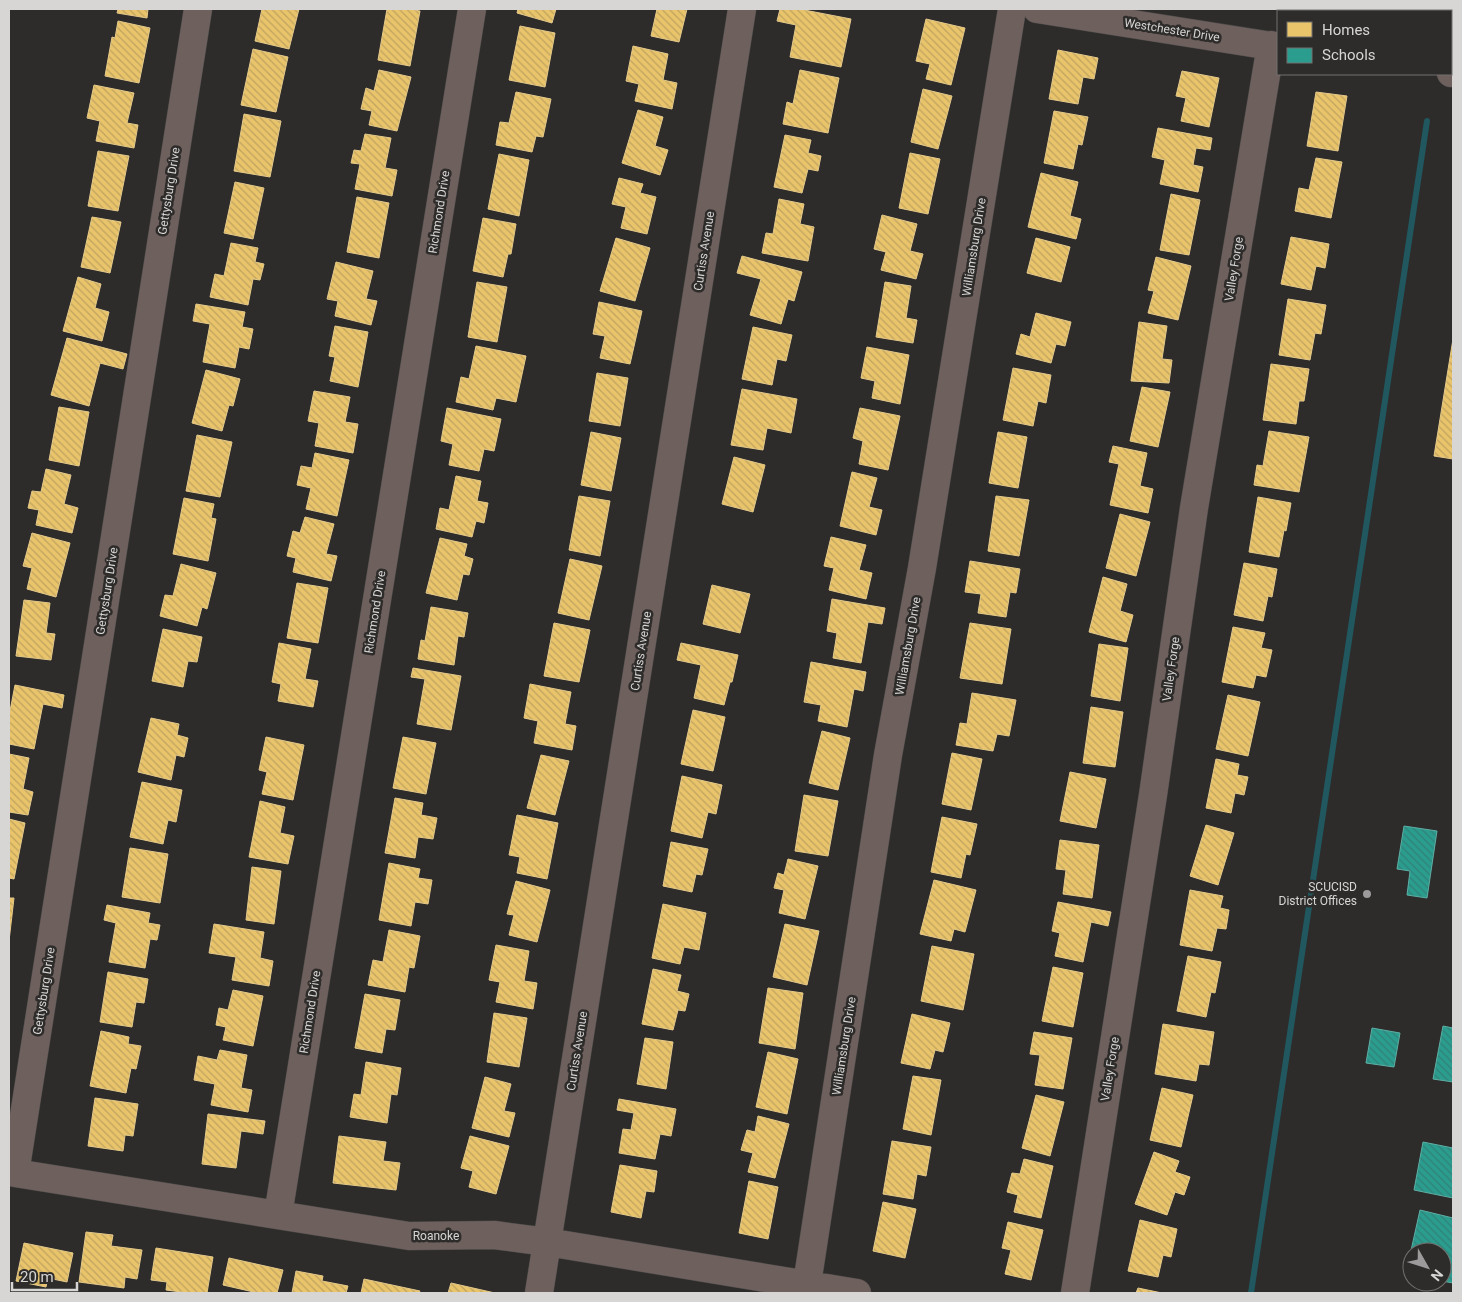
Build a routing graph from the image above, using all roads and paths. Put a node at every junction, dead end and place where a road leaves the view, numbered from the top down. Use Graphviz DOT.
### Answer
graph roads {
  1 [pos="198,9"];
  2 [pos="472,9"];
  3 [pos="742,9"];
  4 [pos="1012,9"];
  5 [pos="1037,9"];
  6 [pos="1275,46"];
  7 [pos="15,1173"];
  8 [pos="278,1215"];
  9 [pos="547,1242"];
  10 [pos="807,1284"];
  11 [pos="539,1293"];
  12 [pos="857,1293"];
  13 [pos="1075,1293"];
  1 -- 7 [label="street, Gettysburg Drive"];
  2 -- 8 [label="street, Richmond Drive"];
  3 -- 9 [label="street, Curtiss Avenue"];
  4 -- 10 [label="street, Williamsburg Drive"];
  5 -- 6 [label="street, Westchester Drive"];
  6 -- 13 [label="street, Valley Forge"];
  7 -- 8 [label="street, Roanoke"];
  8 -- 9 [label="street, Roanoke"];
  9 -- 10 [label="street, Roanoke"];
  9 -- 11 [label="street, Curtiss Avenue"];
  10 -- 12 [label="street, Roanoke"];
}
